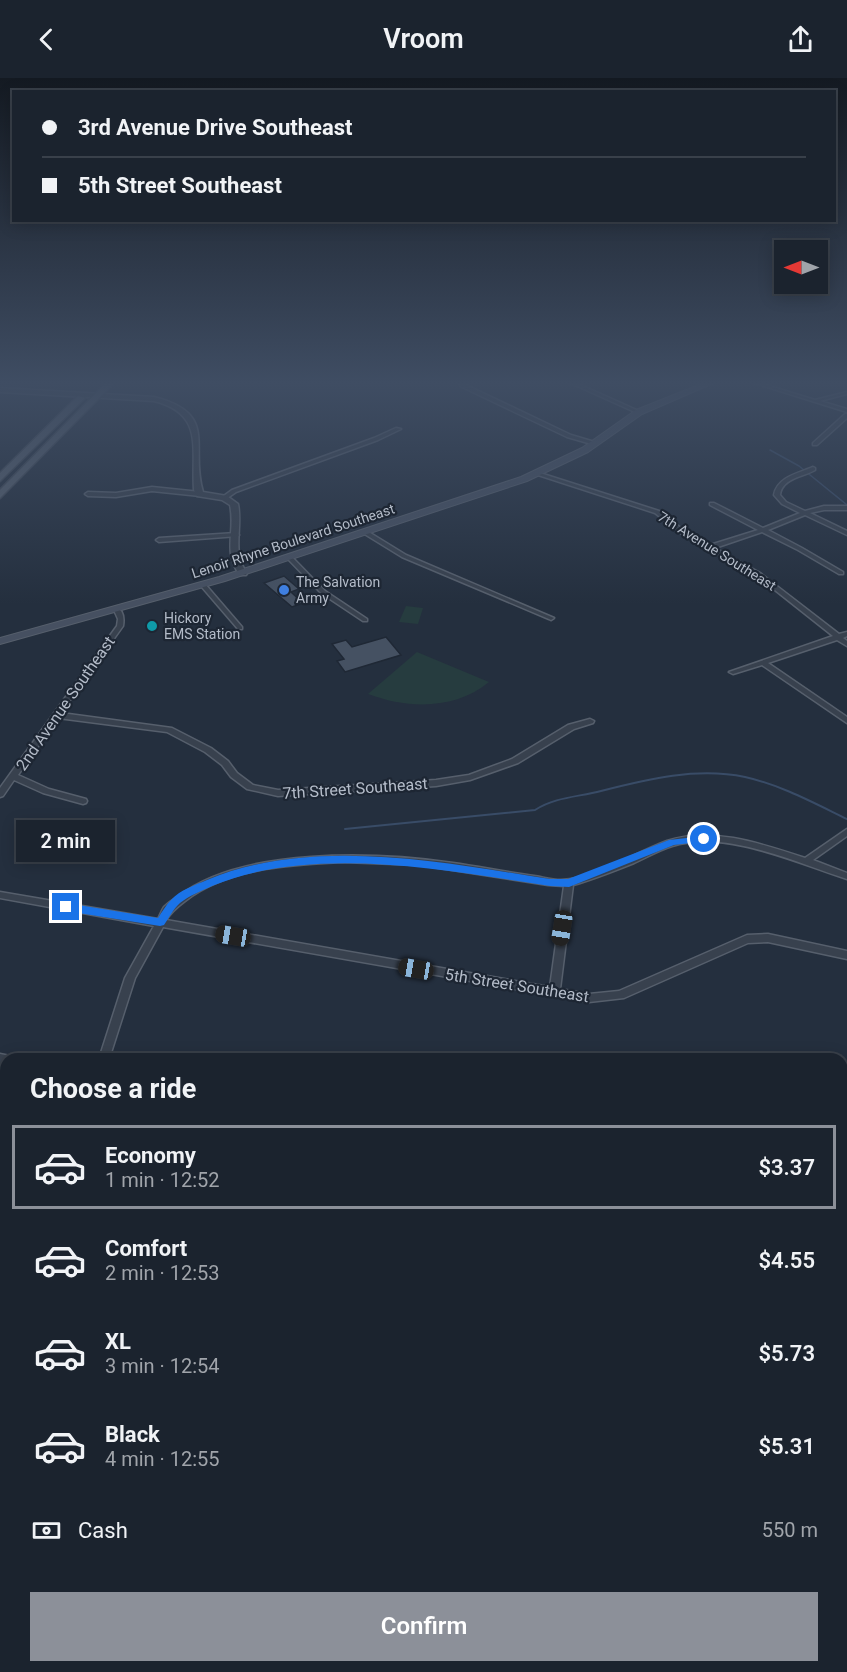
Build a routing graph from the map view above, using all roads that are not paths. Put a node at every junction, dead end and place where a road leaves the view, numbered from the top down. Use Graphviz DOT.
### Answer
graph roads {
  1 [pos="24,455"];
  2 [pos="35,455"];
  3 [pos="196,455"];
  4 [pos="331,455"];
  5 [pos="573,455"];
  6 [pos="813,469"];
  7 [pos="538,474"];
  8 [pos="0,478"];
  9 [pos="88,494"];
  10 [pos="200,494"];
  11 [pos="0,495"];
  12 [pos="224,498"];
  13 [pos="712,504"];
  14 [pos="847,508"];
  15 [pos="805,512"];
  16 [pos="763,530"];
  17 [pos="365,532"];
  18 [pos="847,533"];
  19 [pos="236,534"];
  20 [pos="159,540"];
  21 [pos="710,547"];
  22 [pos="289,557"];
  23 [pos="243,573"];
  24 [pos="841,573"];
  25 [pos="204,585"];
  26 [pos="117,610"];
  27 [pos="551,618"];
  28 [pos="365,620"];
  29 [pos="240,628"];
  30 [pos="847,634"];
  31 [pos="838,637"];
  32 [pos="0,641"];
  33 [pos="847,644"];
  34 [pos="763,662"];
  35 [pos="733,672"];
  36 [pos="56,715"];
  37 [pos="590,721"];
  38 [pos="847,721"];
  39 [pos="13,776"];
  40 [pos="0,784"];
  41 [pos="0,794"];
  42 [pos="82,801"];
  43 [pos="847,832"];
  44 [pos="806,861"];
  45 [pos="847,876"];
  46 [pos="569,883"];
  47 [pos="0,895"];
  48 [pos="160,922"];
  49 [pos="847,955"];
  50 [pos="554,993"];
  51 [pos="106,1053"];
  1 -- 8 [label="main road"];
  2 -- 11 [label="main road"];
  3 -- 10 [label="street"];
  4 -- 12 [label="street"];
  5 -- 7 [label="main road, Lenoir Rhyne Boulevard Southeast"];
  6 -- 15 [label="street"];
  7 -- 17 [label="main road, Lenoir Rhyne Boulevard Southeast"];
  7 -- 21 [label="street, 7th Avenue Southeast"];
  9 -- 10 [label="street"];
  10 -- 12 [label="street"];
  12 -- 19 [label="street"];
  13 -- 16 [label="street"];
  14 -- 15 [label="street"];
  15 -- 16 [label="street"];
  15 -- 18 [label="street"];
  16 -- 21 [label="street"];
  16 -- 24 [label="street"];
  17 -- 22 [label="main road, Lenoir Rhyne Boulevard Southeast"];
  17 -- 27 [label="street"];
  19 -- 20 [label="street"];
  19 -- 23 [label="street"];
  21 -- 31 [label="street, 7th Avenue Southeast"];
  22 -- 23 [label="main road, Lenoir Rhyne Boulevard Southeast"];
  22 -- 28 [label="street"];
  23 -- 25 [label="main road, Lenoir Rhyne Boulevard Southeast"];
  25 -- 26 [label="main road, Lenoir Rhyne Boulevard Southeast"];
  25 -- 29 [label="street"];
  26 -- 32 [label="main road, Lenoir Rhyne Boulevard Southeast"];
  26 -- 36 [label="street, 2nd Avenue Southeast"];
  30 -- 31 [label="street"];
  31 -- 33 [label="street, 7th Avenue Southeast"];
  31 -- 34 [label="street"];
  34 -- 35 [label="street"];
  34 -- 38 [label="street"];
  36 -- 37 [label="street, 7th Street Southeast"];
  36 -- 39 [label="street, 2nd Avenue Southeast"];
  39 -- 40 [label="street"];
  39 -- 41 [label="street, 2nd Avenue Southeast"];
  39 -- 42 [label="street"];
  43 -- 44 [label="street"];
  44 -- 45 [label="street"];
  44 -- 46 [label="street"];
  46 -- 48 [label="street"];
  46 -- 50 [label="street"];
  47 -- 48 [label="street, 5th Street Southeast"];
  48 -- 50 [label="street, 5th Street Southeast"];
  48 -- 51 [label="street"];
  49 -- 50 [label="street, 5th Street Southeast"];
}
